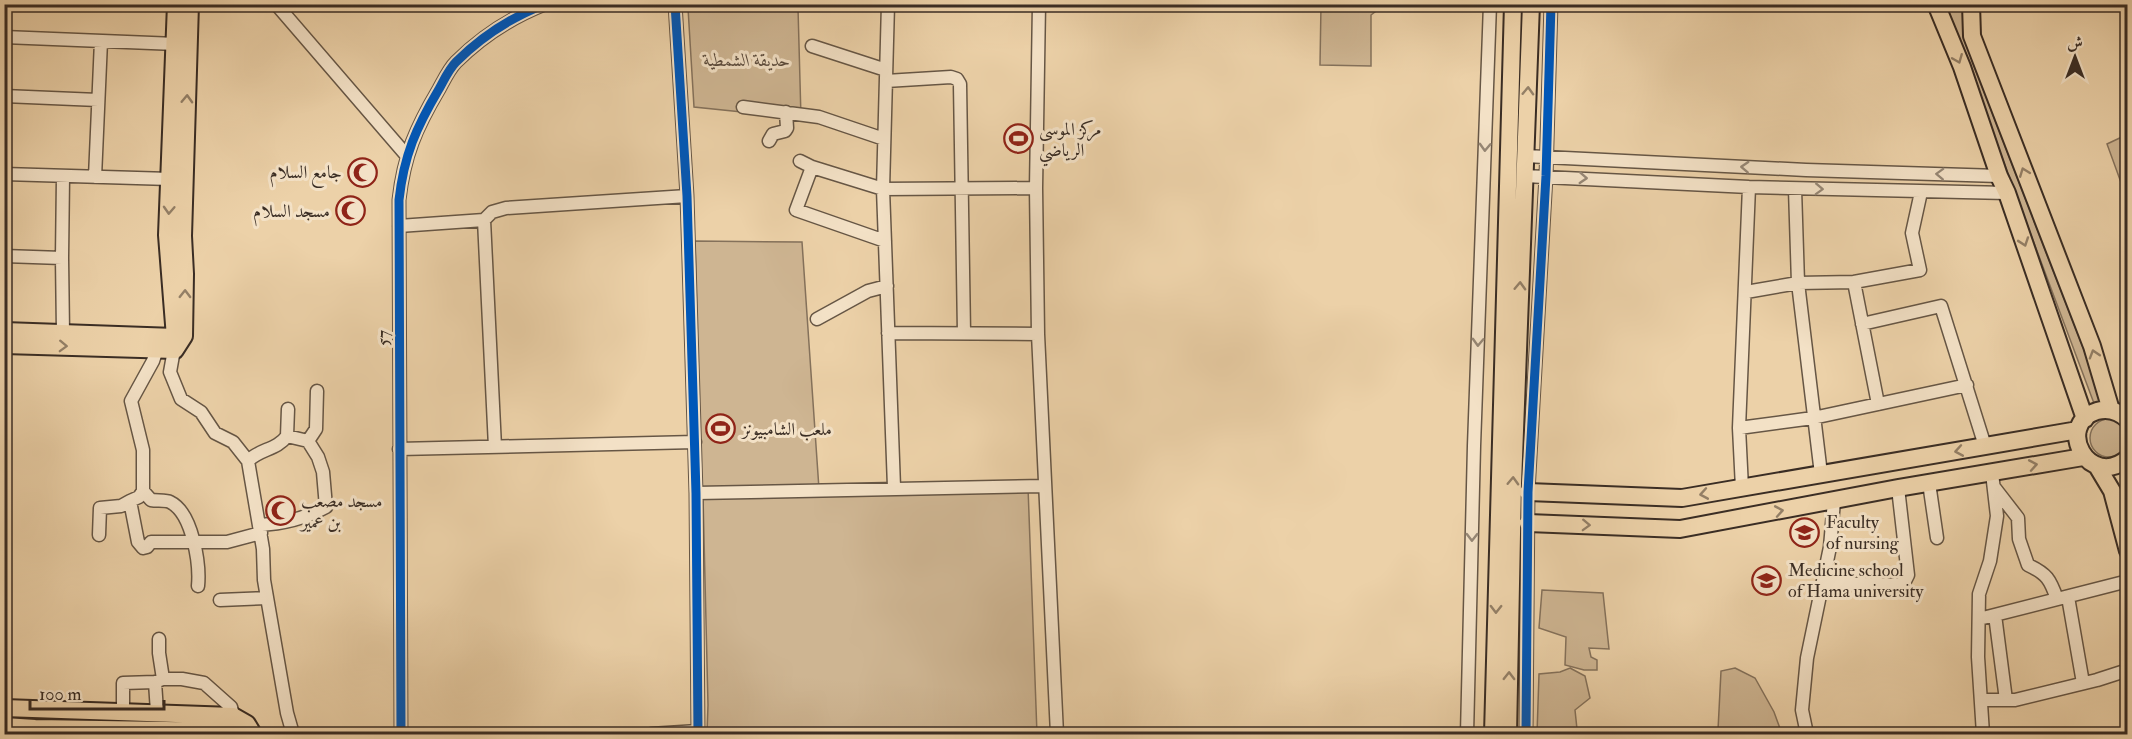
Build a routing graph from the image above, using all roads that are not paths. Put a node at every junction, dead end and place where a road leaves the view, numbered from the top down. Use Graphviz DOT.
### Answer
graph roads {
  1 [pos="176,4"];
  2 [pos="190,4"];
  3 [pos="276,4"];
  4 [pos="545,4"];
  5 [pos="675,4"];
  6 [pos="888,4"];
  7 [pos="1039,4"];
  8 [pos="1490,4"];
  9 [pos="1513,4"];
  10 [pos="1531,4"];
  11 [pos="1551,4"];
  12 [pos="1936,4"];
  13 [pos="1971,4"];
  14 [pos="4,37"];
  15 [pos="101,41"];
  16 [pos="176,44"];
  17 [pos="812,46"];
  18 [pos="886,76"];
  19 [pos="4,96"];
  20 [pos="98,100"];
  21 [pos="743,107"];
  22 [pos="786,112"];
  23 [pos="884,139"];
  24 [pos="769,141"];
  25 [pos="407,156"];
  26 [pos="1525,156"];
  27 [pos="1547,156"];
  28 [pos="800,161"];
  29 [pos="812,167"];
  30 [pos="4,174"];
  31 [pos="1524,176"];
  32 [pos="1999,176"];
  33 [pos="63,177"];
  34 [pos="95,177"];
  35 [pos="1546,177"];
  36 [pos="170,179"];
  37 [pos="1749,187"];
  38 [pos="960,188"];
  39 [pos="1036,188"];
  40 [pos="883,189"];
  41 [pos="1795,189"];
  42 [pos="1921,192"];
  43 [pos="2007,194"];
  44 [pos="687,196"];
  45 [pos="484,220"];
  46 [pos="399,226"];
  47 [pos="885,241"];
  48 [pos="4,256"];
  49 [pos="62,258"];
  50 [pos="1854,282"];
  51 [pos="1798,283"];
  52 [pos="886,286"];
  53 [pos="1746,292"];
  54 [pos="817,319"];
  55 [pos="1862,324"];
  56 [pos="4,331"];
  57 [pos="63,333"];
  58 [pos="888,333"];
  59 [pos="964,333"];
  60 [pos="1038,334"];
  61 [pos="175,343"];
  62 [pos="4,345"];
  63 [pos="157,349"];
  64 [pos="1967,385"];
  65 [pos="317,391"];
  66 [pos="1878,404"];
  67 [pos="288,409"];
  68 [pos="2123,416"];
  69 [pos="1813,418"];
  70 [pos="2081,425"];
  71 [pos="1739,428"];
  72 [pos="287,436"];
  73 [pos="308,441"];
  74 [pos="695,442"];
  75 [pos="1985,446"];
  76 [pos="495,447"];
  77 [pos="399,449"];
  78 [pos="2127,458"];
  79 [pos="248,461"];
  80 [pos="2090,461"];
  81 [pos="1821,474"];
  82 [pos="1993,480"];
  83 [pos="1929,483"];
  84 [pos="1044,486"];
  85 [pos="894,488"];
  86 [pos="1742,488"];
  87 [pos="1898,488"];
  88 [pos="143,491"];
  89 [pos="1528,492"];
  90 [pos="696,493"];
  91 [pos="130,501"];
  92 [pos="1834,501"];
  93 [pos="1527,523"];
  94 [pos="260,529"];
  95 [pos="99,535"];
  96 [pos="1937,538"];
  97 [pos="194,543"];
  98 [pos="2127,551"];
  99 [pos="2127,580"];
  100 [pos="1824,583"];
  101 [pos="198,586"];
  102 [pos="267,598"];
  103 [pos="2062,598"];
  104 [pos="220,600"];
  105 [pos="1995,615"];
  106 [pos="1978,619"];
  107 [pos="159,639"];
  108 [pos="2127,670"];
  109 [pos="159,681"];
  110 [pos="2083,683"];
  111 [pos="1982,700"];
  112 [pos="2006,700"];
  113 [pos="4,708"];
  114 [pos="37,709"];
  115 [pos="123,711"];
  116 [pos="157,712"];
  117 [pos="233,716"];
  118 [pos="4,726"];
  119 [pos="35,731"];
  120 [pos="109,732"];
  121 [pos="698,733"];
  122 [pos="235,735"];
  123 [pos="253,735"];
  124 [pos="293,735"];
  125 [pos="401,735"];
  126 [pos="651,735"];
  127 [pos="1057,735"];
  128 [pos="1467,735"];
  129 [pos="1493,735"];
  130 [pos="1508,735"];
  131 [pos="1526,735"];
  132 [pos="1807,735"];
  133 [pos="1983,735"];
  1 -- 16 [label="main road"];
  61 -- 2 [label="main road, one-way"];
  3 -- 25 [label="street"];
  4 -- 25 [label="street, 57"];
  5 -- 44 [label="street"];
  6 -- 18 [label="street"];
  7 -- 39 [label="street"];
  8 -- 128 [label="street, one-way"];
  9 -- 129 [label="main road, one-way"];
  26 -- 10 [label="main road, one-way"];
  11 -- 27 [label="street"];
  12 -- 32 [label="main road, one-way"];
  68 -- 13 [label="main road, one-way"];
  14 -- 15 [label="street"];
  15 -- 16 [label="street"];
  15 -- 20 [label="street"];
  16 -- 36 [label="main road"];
  17 -- 18 [label="street"];
  18 -- 23 [label="street"];
  18 -- 38 [label="street"];
  19 -- 20 [label="street"];
  20 -- 34 [label="street"];
  21 -- 22 [label="street"];
  22 -- 23 [label="street"];
  22 -- 24 [label="street"];
  23 -- 40 [label="street"];
  25 -- 46 [label="street, 57"];
  26 -- 27 [label="street"];
  26 -- 31 [label="main road"];
  32 -- 27 [label="street, one-way"];
  27 -- 35 [label="street"];
  28 -- 29 [label="street"];
  29 -- 40 [label="street"];
  29 -- 47 [label="street"];
  30 -- 33 [label="street"];
  31 -- 35 [label="street"];
  130 -- 31 [label="main road, one-way"];
  32 -- 43 [label="main road"];
  33 -- 34 [label="street"];
  33 -- 49 [label="street"];
  34 -- 36 [label="street"];
  35 -- 37 [label="street, one-way"];
  35 -- 89 [label="street"];
  36 -- 61 [label="main road, one-way"];
  37 -- 41 [label="street"];
  37 -- 53 [label="street"];
  38 -- 39 [label="street"];
  38 -- 40 [label="street"];
  38 -- 59 [label="street"];
  39 -- 60 [label="street"];
  40 -- 47 [label="street"];
  41 -- 42 [label="street, one-way"];
  41 -- 51 [label="street"];
  42 -- 43 [label="street"];
  42 -- 50 [label="street"];
  43 -- 70 [label="main road, one-way"];
  44 -- 45 [label="street"];
  44 -- 74 [label="street"];
  45 -- 46 [label="street"];
  45 -- 76 [label="street"];
  46 -- 77 [label="street, 57"];
  47 -- 52 [label="street"];
  48 -- 49 [label="street"];
  49 -- 57 [label="street"];
  50 -- 51 [label="street"];
  50 -- 55 [label="street"];
  51 -- 53 [label="street"];
  51 -- 69 [label="street"];
  52 -- 54 [label="street"];
  52 -- 58 [label="street"];
  53 -- 71 [label="street"];
  55 -- 64 [label="street"];
  55 -- 66 [label="street"];
  56 -- 57 [label="main road"];
  57 -- 61 [label="main road"];
  58 -- 59 [label="street"];
  58 -- 85 [label="street"];
  59 -- 60 [label="street"];
  60 -- 84 [label="street"];
  61 -- 63 [label="main road"];
  61 -- 79 [label="street"];
  62 -- 63 [label="main road, one-way"];
  63 -- 88 [label="street"];
  64 -- 66 [label="street"];
  64 -- 75 [label="street"];
  65 -- 73 [label="street"];
  66 -- 69 [label="street"];
  67 -- 72 [label="street"];
  68 -- 70 [label="main road"];
  69 -- 71 [label="street"];
  69 -- 81 [label="street"];
  70 -- 75 [label="main road"];
  70 -- 80 [label="main road"];
  71 -- 86 [label="street"];
  72 -- 73 [label="street"];
  72 -- 79 [label="street"];
  73 -- 94 [label="street"];
  74 -- 76 [label="street"];
  74 -- 90 [label="street"];
  75 -- 81 [label="main road, one-way"];
  76 -- 77 [label="street"];
  77 -- 125 [label="street, 57"];
  78 -- 80 [label="main road"];
  79 -- 94 [label="street"];
  82 -- 80 [label="main road, one-way"];
  80 -- 98 [label="main road"];
  81 -- 86 [label="main road"];
  82 -- 83 [label="main road"];
  82 -- 103 [label="street"];
  82 -- 106 [label="street"];
  83 -- 87 [label="main road"];
  83 -- 96 [label="street"];
  84 -- 85 [label="street"];
  84 -- 127 [label="street"];
  85 -- 90 [label="street"];
  86 -- 89 [label="main road, one-way"];
  87 -- 92 [label="main road"];
  87 -- 100 [label="street"];
  88 -- 91 [label="street"];
  88 -- 97 [label="street"];
  89 -- 93 [label="street"];
  90 -- 121 [label="street"];
  91 -- 95 [label="street"];
  91 -- 97 [label="street"];
  93 -- 92 [label="main road, one-way"];
  92 -- 100 [label="street"];
  93 -- 131 [label="street"];
  94 -- 97 [label="street"];
  94 -- 102 [label="street"];
  97 -- 101 [label="street"];
  99 -- 103 [label="street"];
  100 -- 132 [label="street"];
  102 -- 104 [label="street"];
  102 -- 124 [label="street"];
  103 -- 105 [label="street"];
  103 -- 110 [label="street"];
  105 -- 106 [label="street"];
  105 -- 112 [label="street"];
  106 -- 111 [label="street"];
  107 -- 109 [label="street"];
  108 -- 110 [label="street"];
  109 -- 115 [label="street"];
  109 -- 116 [label="street"];
  109 -- 117 [label="street"];
  110 -- 112 [label="street"];
  111 -- 112 [label="street"];
  111 -- 133 [label="street"];
  113 -- 114 [label="main road"];
  114 -- 115 [label="main road"];
  114 -- 119 [label="street"];
  115 -- 116 [label="main road"];
  116 -- 117 [label="main road"];
  117 -- 123 [label="main road"];
  118 -- 119 [label="main road"];
  119 -- 120 [label="main road"];
  120 -- 122 [label="main road"];
  121 -- 126 [label="street"];
}
